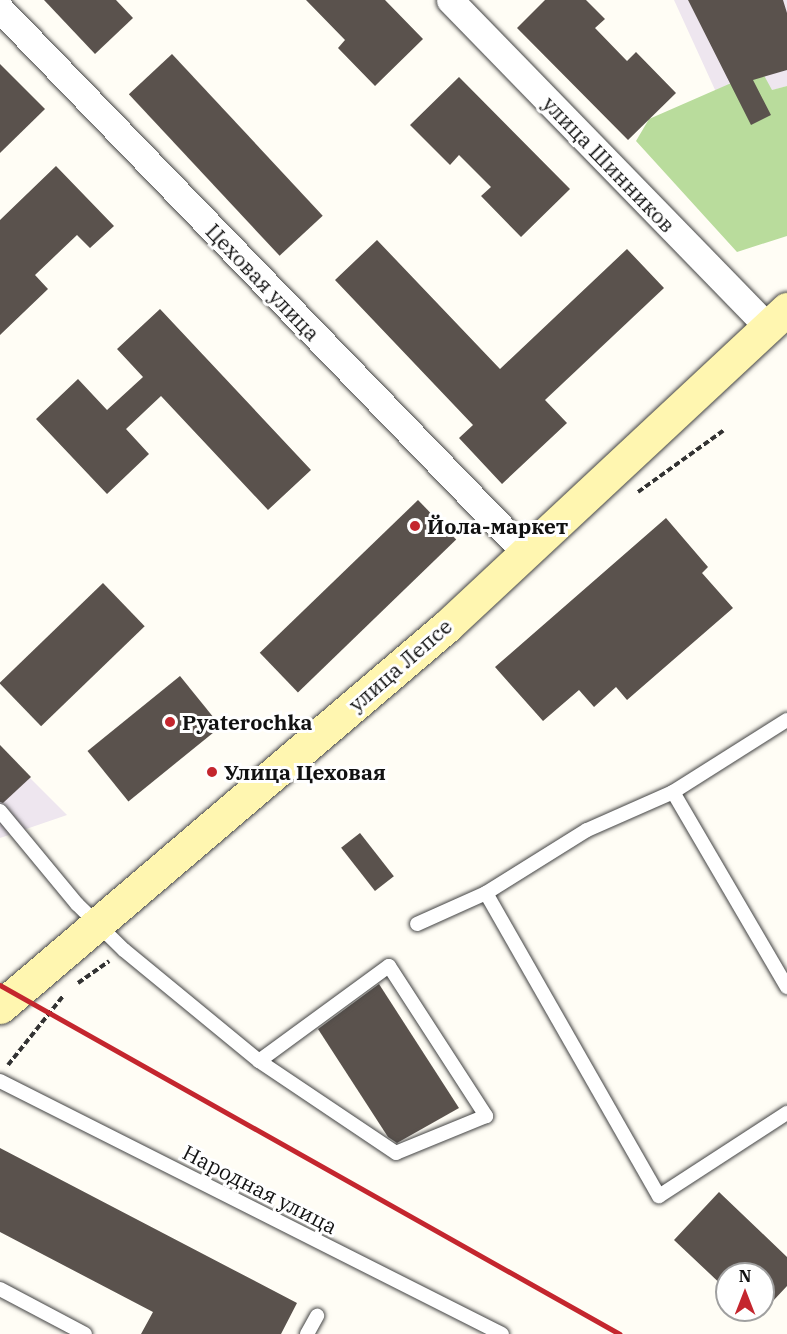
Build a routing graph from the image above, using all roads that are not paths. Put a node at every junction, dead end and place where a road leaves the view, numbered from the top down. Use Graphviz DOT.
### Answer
graph roads {
  1 [pos="450,0"];
  2 [pos="0,9"];
  3 [pos="778,318"];
  4 [pos="526,554"];
  5 [pos="787,720"];
  6 [pos="673,792"];
  7 [pos="0,811"];
  8 [pos="486,893"];
  9 [pos="417,924"];
  10 [pos="100,925"];
  11 [pos="787,987"];
  12 [pos="0,1007"];
  13 [pos="259,1061"];
  14 [pos="2,1076"];
  15 [pos="787,1113"];
  16 [pos="0,1289"];
  17 [pos="317,1316"];
  18 [pos="85,1334"];
  19 [pos="307,1334"];
  20 [pos="502,1334"];
  1 -- 3 [label="street, улица Шинников"];
  2 -- 4 [label="street, Цеховая улица"];
  3 -- 4 [label="main road, улица Лепсе"];
  4 -- 10 [label="main road, улица Лепсе"];
  5 -- 6 [label="lane"];
  6 -- 8 [label="lane"];
  6 -- 11 [label="lane"];
  7 -- 10 [label="lane"];
  8 -- 9 [label="lane"];
  8 -- 15 [label="lane"];
  10 -- 12 [label="main road, улица Лепсе"];
  10 -- 13 [label="lane"];
  13 -- 13 [label="lane"];
  14 -- 20 [label="lane, Народная улица"];
  16 -- 18 [label="lane"];
  17 -- 19 [label="lane"];
}
